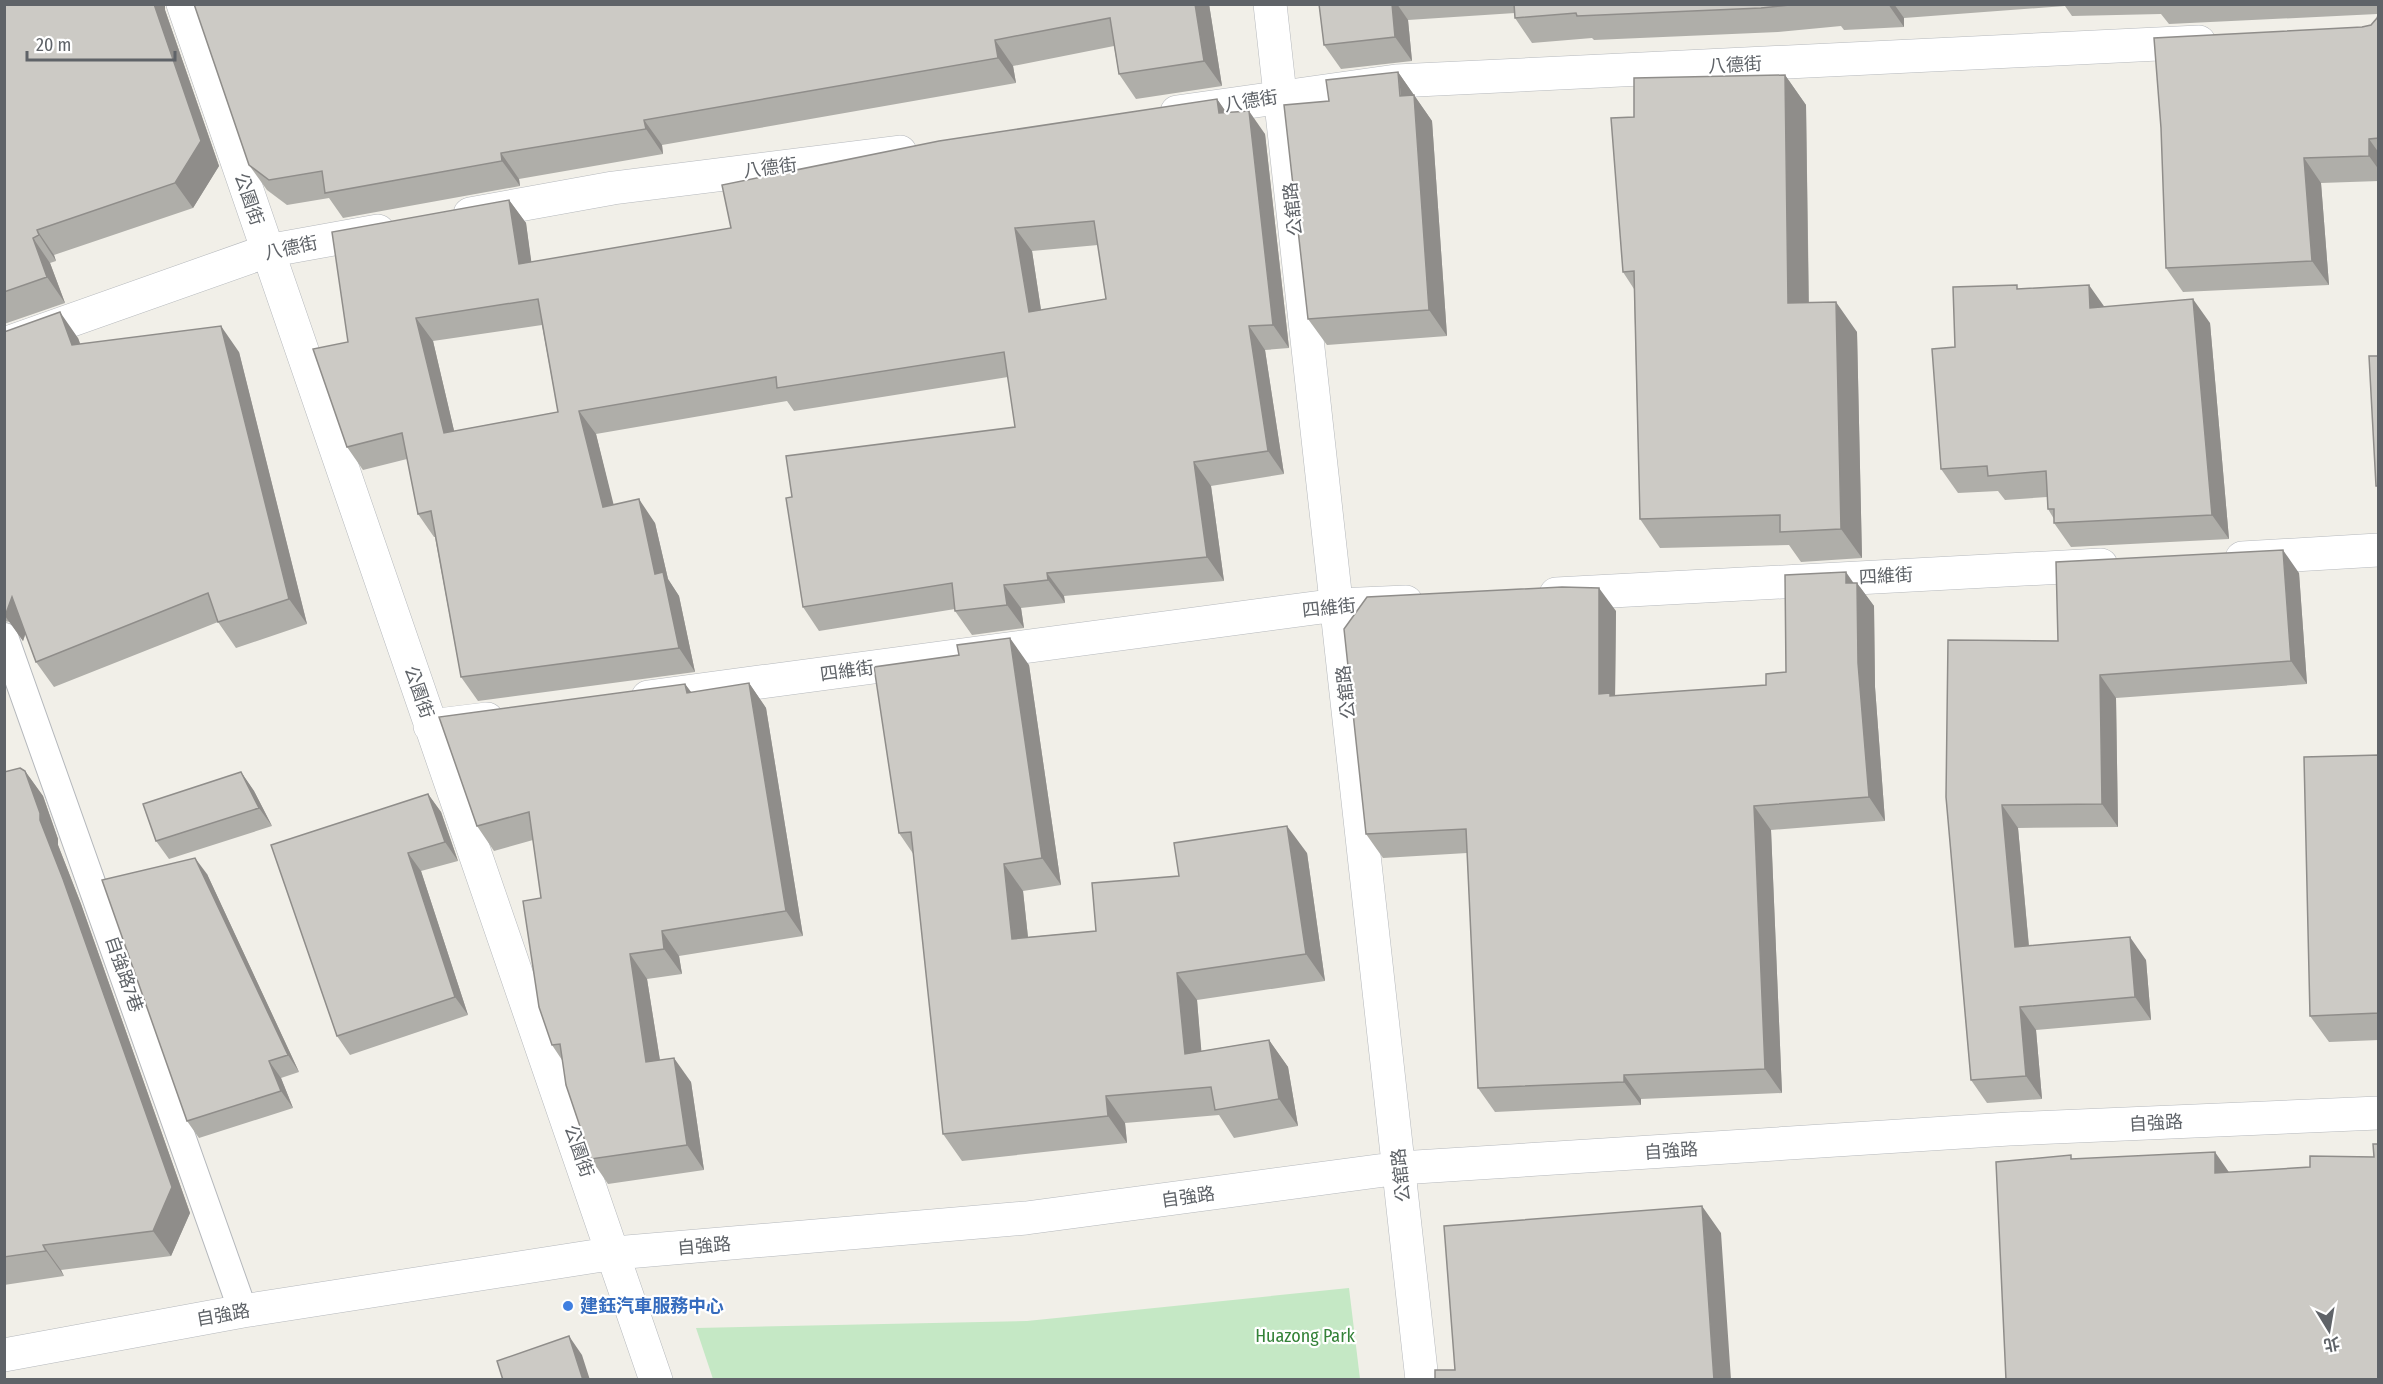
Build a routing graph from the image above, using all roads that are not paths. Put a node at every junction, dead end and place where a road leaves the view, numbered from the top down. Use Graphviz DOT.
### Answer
graph roads {
  1 [pos="183,4"];
  2 [pos="1270,4"];
  3 [pos="2223,40"];
  4 [pos="1281,96"];
  5 [pos="1154,116"];
  6 [pos="932,148"];
  7 [pos="440,220"];
  8 [pos="406,226"];
  9 [pos="267,252"];
  10 [pos="4,344"];
  11 [pos="2379,550"];
  12 [pos="2211,559"];
  13 [pos="2127,564"];
  14 [pos="1528,595"];
  15 [pos="1432,600"];
  16 [pos="1337,605"];
  17 [pos="4,637"];
  18 [pos="618,701"];
  19 [pos="513,715"];
  20 [pos="430,726"];
  21 [pos="52,772"];
  22 [pos="24,780"];
  23 [pos="2379,1113"];
  24 [pos="1400,1168"];
  25 [pos="615,1253"];
  26 [pos="243,1311"];
  27 [pos="4,1355"];
  28 [pos="656,1380"];
  29 [pos="1422,1380"];
  1 -- 9 [label="street, 公園街"];
  2 -- 4 [label="street, 公舘路"];
  3 -- 4 [label="street, 八德街"];
  4 -- 5 [label="street, 八德街"];
  4 -- 16 [label="street, 公舘路"];
  6 -- 7 [label="street, 八德街"];
  8 -- 9 [label="street, 八德街"];
  9 -- 10 [label="street, 八德街"];
  9 -- 20 [label="street, 公園街"];
  11 -- 12 [label="street"];
  13 -- 14 [label="street, 四維街"];
  15 -- 16 [label="street, 四維街"];
  16 -- 18 [label="street, 四維街"];
  16 -- 24 [label="street, 公舘路"];
  17 -- 21 [label="lane, 自強路7巷"];
  19 -- 20 [label="street"];
  20 -- 25 [label="street, 公園街"];
  21 -- 22 [label="lane"];
  21 -- 26 [label="lane, 自強路7巷"];
  23 -- 24 [label="street, 自強路"];
  24 -- 25 [label="street, 自強路"];
  24 -- 29 [label="street, 公舘路"];
  25 -- 26 [label="street, 自強路"];
  25 -- 28 [label="street, 公園街"];
  26 -- 27 [label="street, 自強路"];
}
